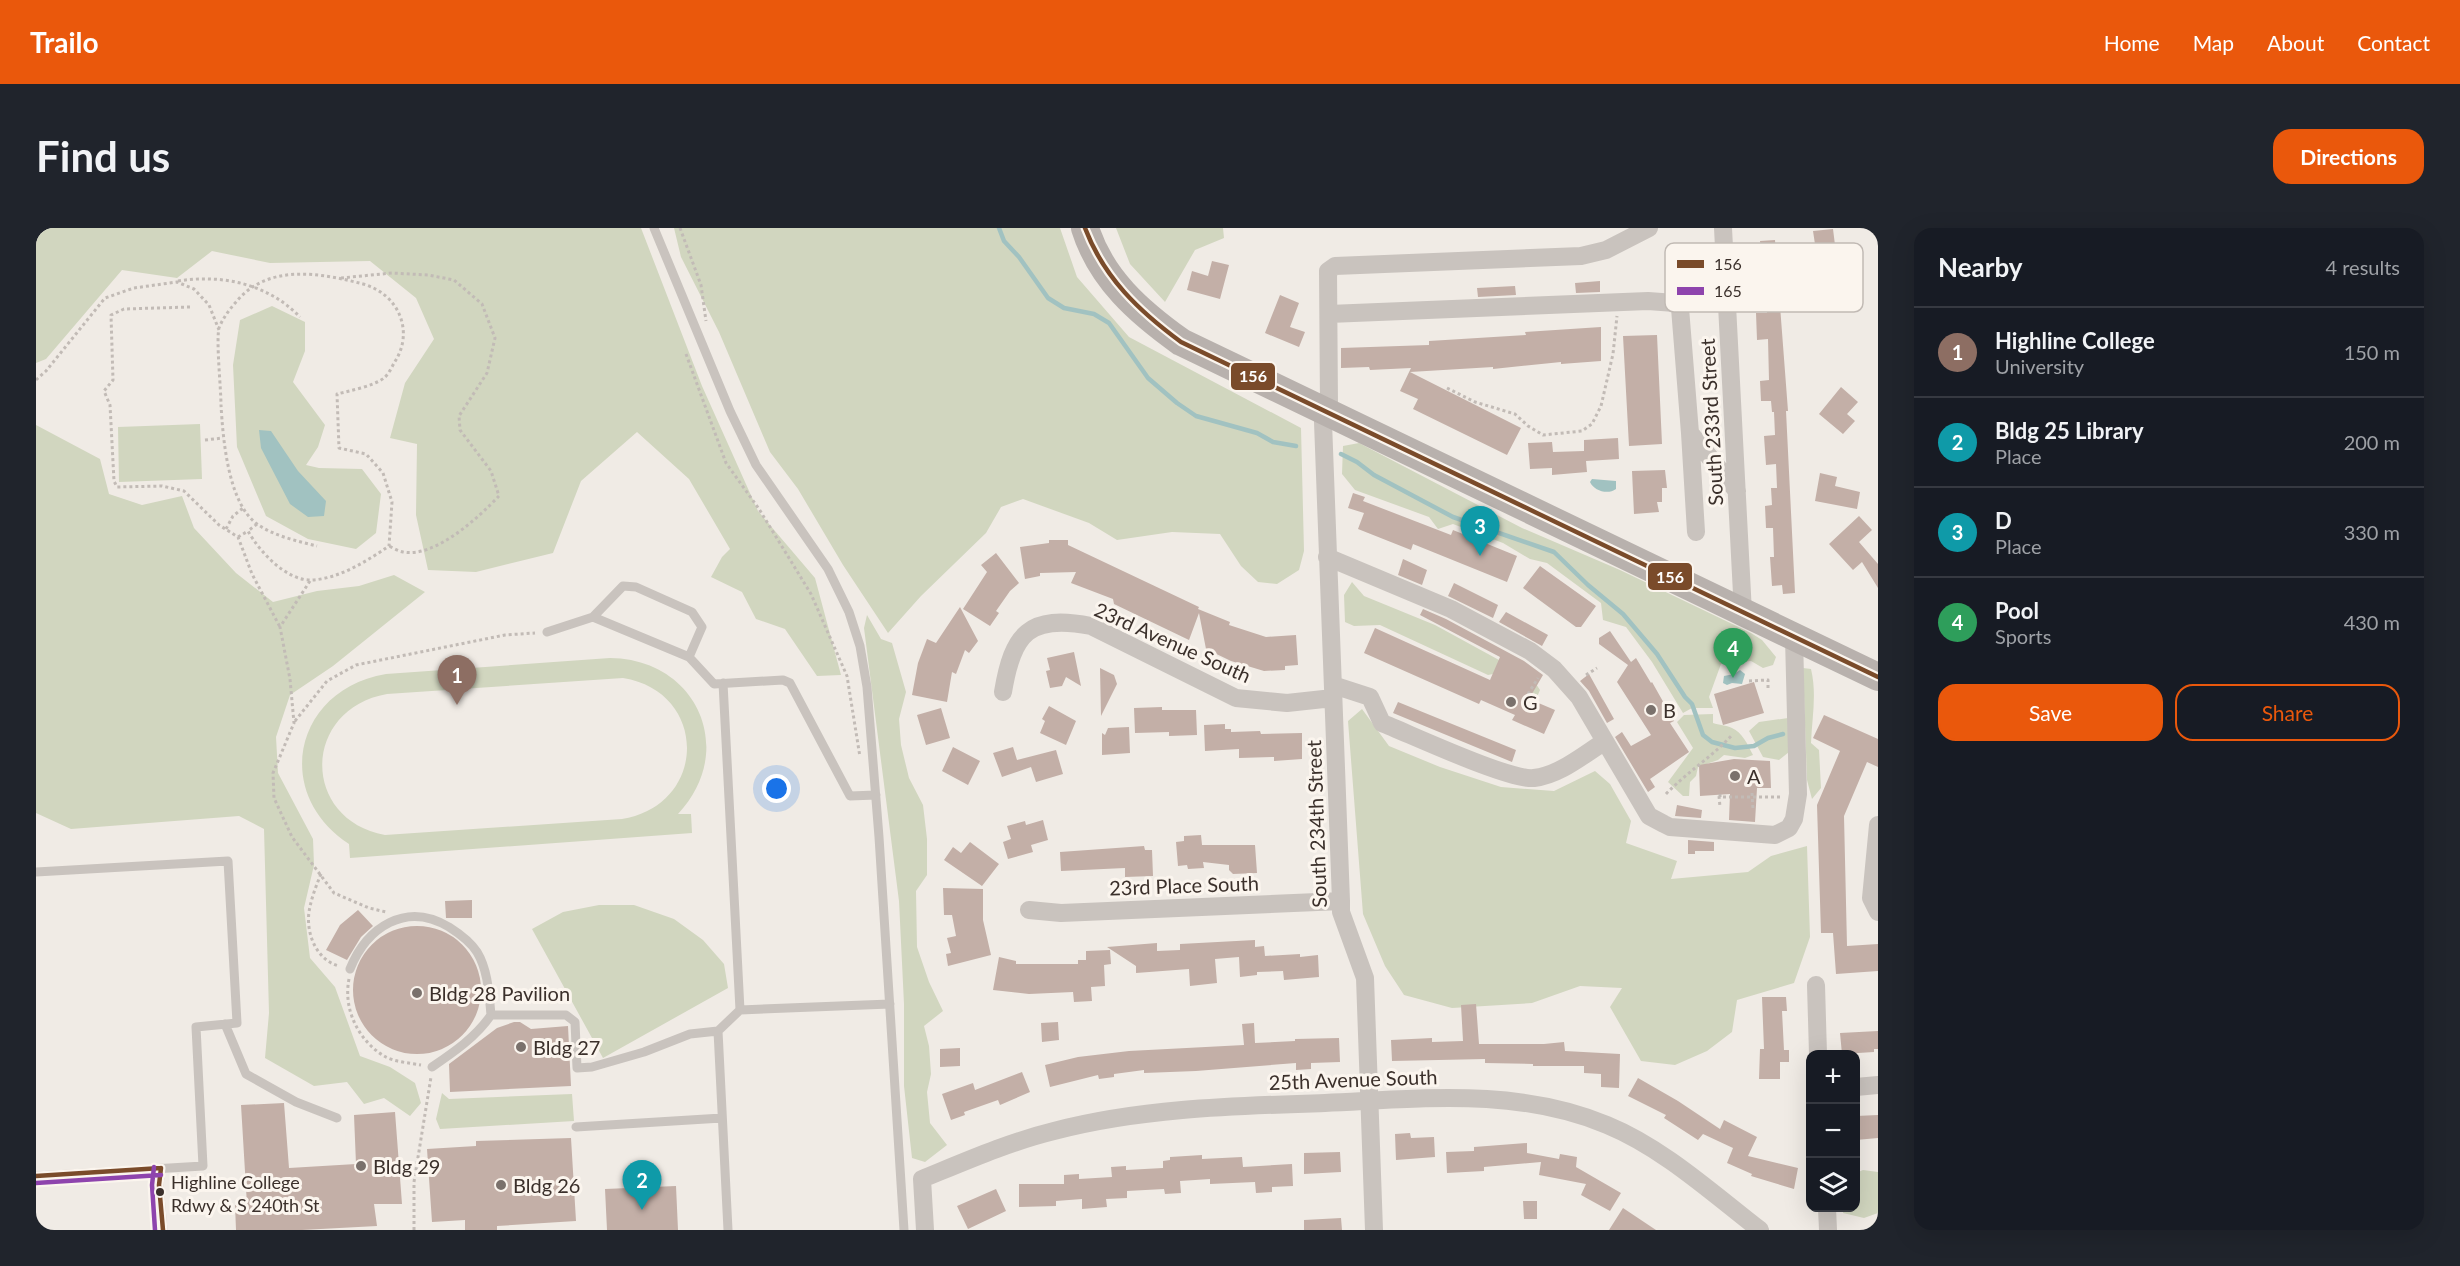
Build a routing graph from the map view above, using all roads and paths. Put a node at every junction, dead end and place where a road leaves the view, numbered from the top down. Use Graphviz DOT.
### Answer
graph roads {
  1 [pos="654,228"];
  2 [pos="680,228"];
  3 [pos="1085,228"];
  4 [pos="1649,228"];
  5 [pos="1723,228"];
  6 [pos="1724,243"];
  7 [pos="340,278"];
  8 [pos="177,282"];
  9 [pos="253,288"];
  10 [pos="1665,301"];
  11 [pos="1616,303"];
  12 [pos="190,307"];
  13 [pos="1680,312"];
  14 [pos="1727,312"];
  15 [pos="1329,314"];
  16 [pos="300,317"];
  17 [pos="708,329"];
  18 [pos="219,330"];
  19 [pos="686,354"];
  20 [pos="36,380"];
  21 [pos="1447,388"];
  22 [pos="1326,412"];
  23 [pos="1690,433"];
  24 [pos="223,438"];
  25 [pos="205,440"];
  26 [pos="1737,492"];
  27 [pos="243,507"];
  28 [pos="257,524"];
  29 [pos="226,529"];
  30 [pos="248,531"];
  31 [pos="1696,532"];
  32 [pos="238,537"];
  33 [pos="317,546"];
  34 [pos="389,546"];
  35 [pos="1327,557"];
  36 [pos="310,581"];
  37 [pos="1743,613"];
  38 [pos="593,617"];
  39 [pos="280,627"];
  40 [pos="547,632"];
  41 [pos="1794,638"];
  42 [pos="689,657"];
  43 [pos="1596,668"];
  44 [pos="1586,675"];
  45 [pos="1878,677"];
  46 [pos="1749,681"];
  47 [pos="1536,682"];
  48 [pos="723,683"];
  49 [pos="1768,689"];
  50 [pos="1003,692"];
  51 [pos="1333,692"];
  52 [pos="1528,694"];
  53 [pos="294,723"];
  54 [pos="1732,735"];
  55 [pos="1604,742"];
  56 [pos="862,764"];
  57 [pos="1666,794"];
  58 [pos="1753,794"];
  59 [pos="876,795"];
  60 [pos="1777,797"];
  61 [pos="1720,807"];
  62 [pos="1753,809"];
  63 [pos="1878,825"];
  64 [pos="36,872"];
  65 [pos="321,874"];
  66 [pos="1341,901"];
  67 [pos="1029,910"];
  68 [pos="1878,912"];
  69 [pos="398,918"];
  70 [pos="350,969"];
  71 [pos="1816,985"];
  72 [pos="890,1004"];
  73 [pos="740,1010"];
  74 [pos="491,1015"];
  75 [pos="225,1024"];
  76 [pos="718,1031"];
  77 [pos="1818,1050"];
  78 [pos="432,1067"];
  79 [pos="1878,1085"];
  80 [pos="1860,1087"];
  81 [pos="1370,1101"];
  82 [pos="337,1118"];
  83 [pos="722,1118"];
  84 [pos="576,1127"];
  85 [pos="161,1168"];
  86 [pos="36,1176"];
  87 [pos="1827,1212"];
  88 [pos="163,1230"];
  89 [pos="414,1230"];
  90 [pos="728,1230"];
  91 [pos="904,1230"];
  92 [pos="925,1230"];
  93 [pos="1374,1230"];
  94 [pos="1760,1230"];
  95 [pos="1828,1230"];
  1 -- 59 [label="lane"];
  2 -- 17 [label="path"];
  3 -- 22 [label="main road"];
  4 -- 15 [label="street, South 234th Street"];
  5 -- 6 [label="street, South 233rd Street"];
  7 -- 9 [label="path"];
  7 -- 34 [label="path"];
  7 -- 34 [label="path"];
  8 -- 9 [label="path"];
  8 -- 18 [label="path"];
  8 -- 20 [label="path"];
  9 -- 16 [label="path"];
  9 -- 18 [label="path"];
  10 -- 11 [label="street"];
  11 -- 15 [label="street"];
  11 -- 21 [label="path"];
  12 -- 29 [label="path"];
  13 -- 23 [label="street"];
  14 -- 26 [label="street, South 233rd Street"];
  15 -- 22 [label="street, South 234th Street"];
  18 -- 24 [label="path"];
  19 -- 56 [label="path"];
  22 -- 35 [label="street, South 234th Street"];
  22 -- 37 [label="main road"];
  23 -- 26 [label="street"];
  23 -- 31 [label="street"];
  24 -- 25 [label="path"];
  24 -- 27 [label="path"];
  26 -- 37 [label="street, South 233rd Street"];
  27 -- 28 [label="path"];
  27 -- 29 [label="path"];
  28 -- 30 [label="path"];
  28 -- 33 [label="path"];
  29 -- 32 [label="path"];
  30 -- 32 [label="path"];
  30 -- 36 [label="path"];
  32 -- 39 [label="path"];
  34 -- 36 [label="path"];
  35 -- 51 [label="street, South 234th Street"];
  35 -- 55 [label="street"];
  36 -- 39 [label="path"];
  37 -- 41 [label="main road"];
  38 -- 40 [label="lane"];
  38 -- 42 [label="lane"];
  38 -- 42 [label="lane"];
  39 -- 53 [label="path"];
  40 -- 53 [label="path"];
  41 -- 45 [label="main road"];
  41 -- 55 [label="street"];
  42 -- 48 [label="lane"];
  43 -- 44 [label="path"];
  46 -- 49 [label="path"];
  47 -- 52 [label="path"];
  48 -- 59 [label="lane"];
  48 -- 73 [label="lane"];
  50 -- 51 [label="street, 23rd Avenue South"];
  51 -- 55 [label="street"];
  51 -- 66 [label="street, South 234th Street"];
  53 -- 65 [label="path"];
  54 -- 57 [label="path"];
  58 -- 60 [label="path"];
  58 -- 61 [label="path"];
  58 -- 62 [label="path, bridge"];
  59 -- 72 [label="lane"];
  63 -- 68 [label="street"];
  64 -- 75 [label="lane"];
  65 -- 69 [label="path"];
  65 -- 70 [label="path"];
  66 -- 67 [label="street, 23rd Place South"];
  66 -- 81 [label="street, South 234th Street"];
  69 -- 70 [label="lane"];
  69 -- 74 [label="lane"];
  70 -- 78 [label="path"];
  71 -- 77 [label="street"];
  72 -- 73 [label="lane"];
  72 -- 91 [label="lane"];
  73 -- 76 [label="lane"];
  74 -- 76 [label="lane"];
  74 -- 78 [label="lane"];
  75 -- 82 [label="lane"];
  75 -- 85 [label="lane"];
  76 -- 83 [label="lane"];
  78 -- 89 [label="path"];
  79 -- 80 [label="street"];
  81 -- 92 [label="street, 25th Avenue South"];
  81 -- 93 [label="street, South 234th Street"];
  81 -- 94 [label="street, 25th Avenue South"];
  83 -- 84 [label="lane"];
  83 -- 90 [label="lane"];
  85 -- 86 [label="lane"];
  85 -- 88 [label="lane"];
  87 -- 95 [label="street"];
}
